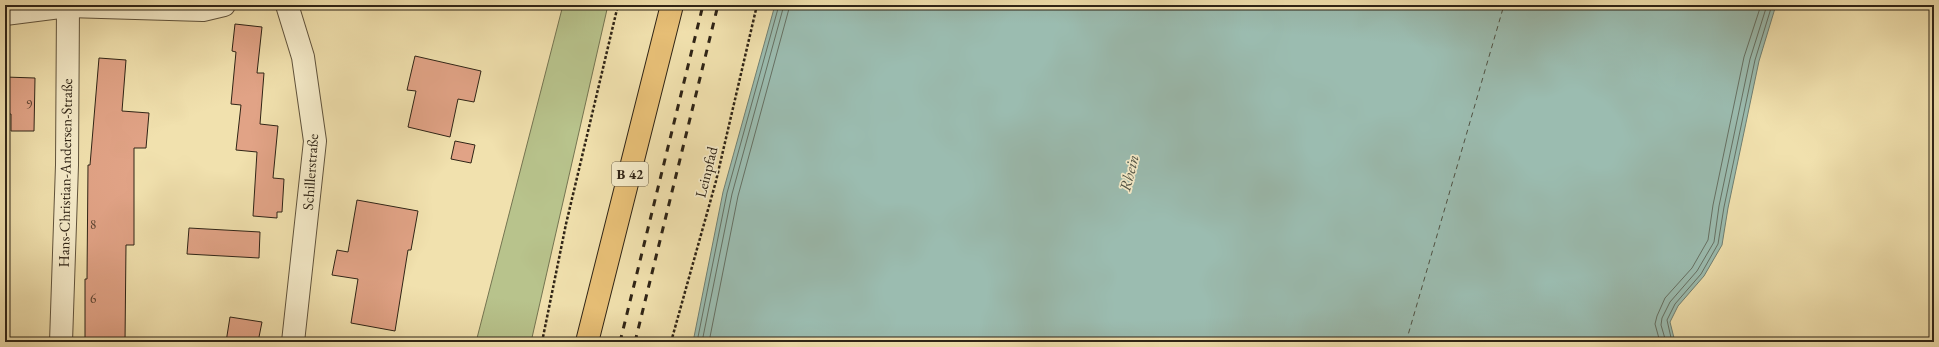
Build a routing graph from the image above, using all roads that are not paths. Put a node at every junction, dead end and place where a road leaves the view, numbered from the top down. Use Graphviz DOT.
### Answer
graph roads {
  1 [pos="224,5"];
  2 [pos="287,5"];
  3 [pos="672,5"];
  4 [pos="68,6"];
  5 [pos="5,14"];
  6 [pos="61,342"];
  7 [pos="293,342"];
  8 [pos="587,342"];
  1 -- 4 [label="street"];
  2 -- 7 [label="street, Schillerstraße"];
  3 -- 8 [label="main road, B 42"];
  4 -- 5 [label="street"];
  4 -- 6 [label="street, Hans-Christian-Andersen-Straße"];
}
